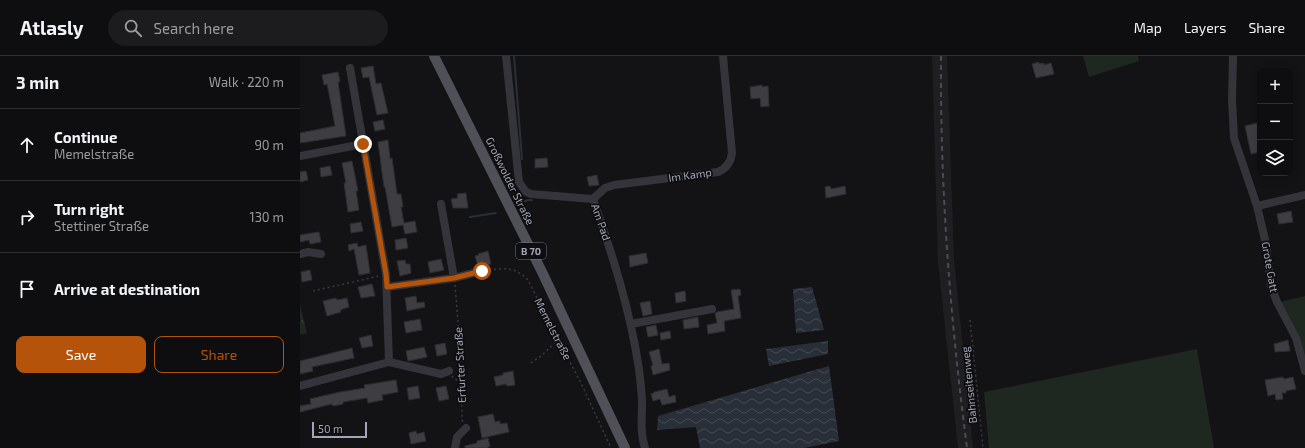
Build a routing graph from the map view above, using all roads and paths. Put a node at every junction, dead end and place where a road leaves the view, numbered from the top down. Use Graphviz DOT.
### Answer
graph roads {
  1 [pos="434,56"];
  2 [pos="506,56"];
  3 [pos="723,56"];
  4 [pos="1233,56"];
  5 [pos="350,68"];
  6 [pos="363,144"];
  7 [pos="300,156"];
  8 [pos="1305,195"];
  9 [pos="593,199"];
  10 [pos="441,204"];
  11 [pos="1256,206"];
  12 [pos="300,254"];
  13 [pos="321,254"];
  14 [pos="482,271"];
  15 [pos="386,274"];
  16 [pos="454,278"];
  17 [pos="387,287"];
  18 [pos="313,291"];
  19 [pos="712,309"];
  20 [pos="970,320"];
  21 [pos="631,324"];
  22 [pos="558,340"];
  23 [pos="389,362"];
  24 [pos="531,363"];
  25 [pos="1305,371"];
  26 [pos="449,372"];
  27 [pos="300,386"];
  28 [pos="466,428"];
  29 [pos="455,448"];
  30 [pos="611,448"];
  31 [pos="625,448"];
  32 [pos="645,448"];
  33 [pos="983,448"];
  1 -- 31 [label="main road, Großwolder Straße / B 70"];
  2 -- 9 [label="street, Am Pad"];
  3 -- 9 [label="street, Im Kamp"];
  4 -- 11 [label="street, Grote Gatt"];
  5 -- 6 [label="street"];
  6 -- 7 [label="street"];
  6 -- 15 [label="street"];
  8 -- 11 [label="street"];
  9 -- 21 [label="street, Am Pad"];
  10 -- 16 [label="street"];
  11 -- 25 [label="street, Grote Gatt"];
  12 -- 13 [label="street"];
  14 -- 16 [label="street"];
  14 -- 22 [label="path, Memelstraße"];
  15 -- 17 [label="street"];
  15 -- 18 [label="path"];
  16 -- 17 [label="street"];
  16 -- 28 [label="path, Erfurter Straße"];
  17 -- 23 [label="street"];
  19 -- 21 [label="street"];
  20 -- 33 [label="path, Bahnseitenweg"];
  21 -- 32 [label="street, Am Pad"];
  22 -- 24 [label="path"];
  22 -- 30 [label="path, Memelstraße"];
  23 -- 26 [label="street"];
  23 -- 27 [label="street"];
  28 -- 29 [label="street"];
}
